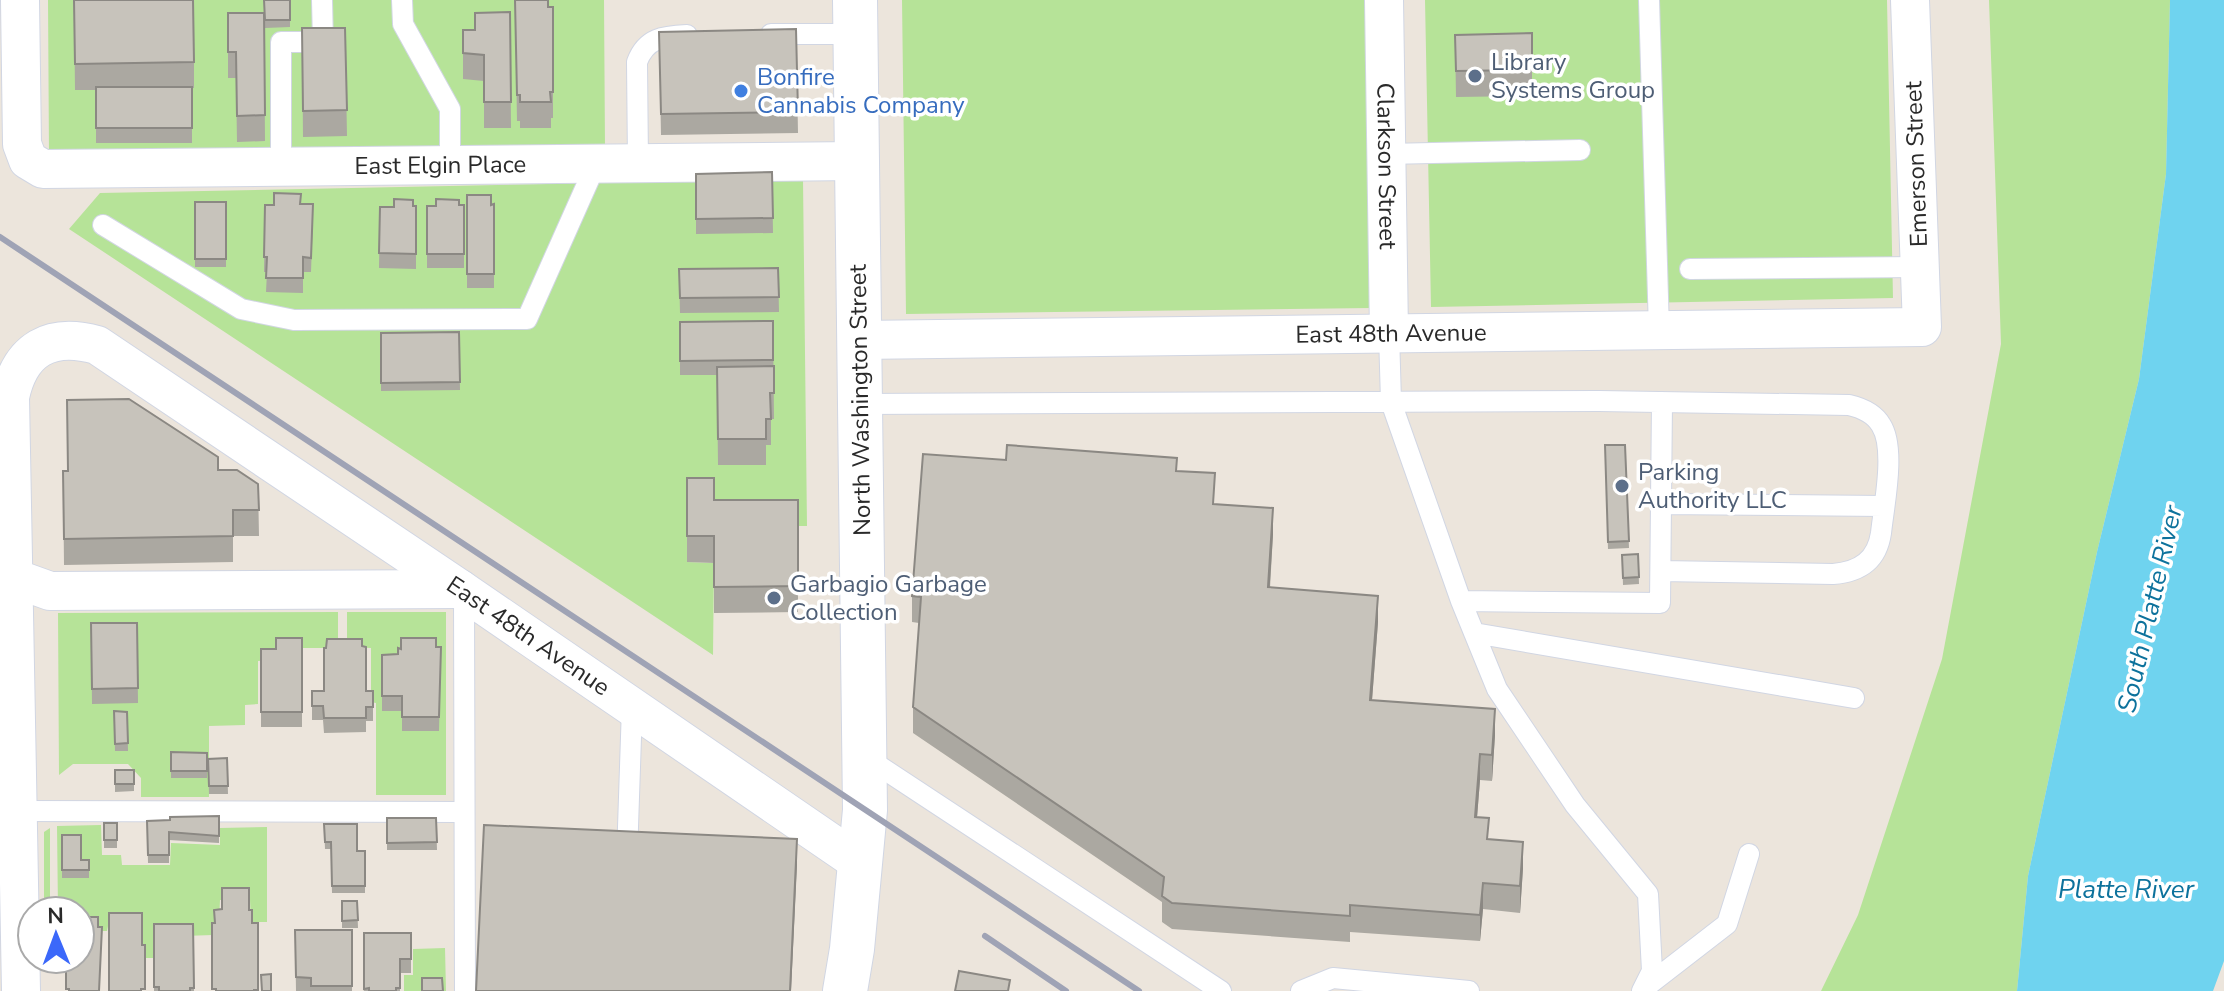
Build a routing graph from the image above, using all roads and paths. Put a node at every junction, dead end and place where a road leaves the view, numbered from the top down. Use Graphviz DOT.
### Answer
graph roads {
  1 [pos="322,0"];
  2 [pos="402,0"];
  3 [pos="1384,0"];
  4 [pos="1649,0"];
  5 [pos="1910,0"];
  6 [pos="13,5"];
  7 [pos="855,17"];
  8 [pos="713,35"];
  9 [pos="744,35"];
  10 [pos="1580,150"];
  11 [pos="1386,154"];
  12 [pos="856,161"];
  13 [pos="638,163"];
  14 [pos="596,164"];
  15 [pos="450,165"];
  16 [pos="281,167"];
  17 [pos="103,225"];
  18 [pos="1919,267"];
  19 [pos="1690,269"];
  20 [pos="1922,327"];
  21 [pos="1659,330"];
  22 [pos="1389,333"];
  23 [pos="859,340"];
  24 [pos="1391,402"];
  25 [pos="1662,402"];
  26 [pos="860,404"];
  27 [pos="1661,504"];
  28 [pos="1884,506"];
  29 [pos="1661,571"];
  30 [pos="7,575"];
  31 [pos="462,590"];
  32 [pos="1461,601"];
  33 [pos="1474,633"];
  34 [pos="1854,698"];
  35 [pos="632,707"];
  36 [pos="864,756"];
  37 [pos="18,811"];
  38 [pos="464,812"];
  39 [pos="1749,854"];
  40 [pos="627,857"];
  41 [pos="860,863"];
  42 [pos="1644,988"];
  43 [pos="21,991"];
  44 [pos="465,991"];
  45 [pos="845,991"];
  46 [pos="1221,991"];
  47 [pos="1301,991"];
  48 [pos="1469,991"];
  1 -- 16 [label="lane"];
  2 -- 15 [label="lane"];
  3 -- 11 [label="street, Clarkson Street"];
  4 -- 21 [label="lane"];
  5 -- 18 [label="street, Emerson Street"];
  6 -- 16 [label="street, East Elgin Place"];
  7 -- 9 [label="lane"];
  7 -- 12 [label="main road, North Washington Street"];
  8 -- 13 [label="lane"];
  10 -- 11 [label="lane"];
  11 -- 22 [label="street, Clarkson Street"];
  12 -- 13 [label="street, East Elgin Place"];
  12 -- 23 [label="main road, North Washington Street"];
  13 -- 14 [label="street, East Elgin Place"];
  14 -- 15 [label="street, East Elgin Place"];
  14 -- 17 [label="lane"];
  15 -- 16 [label="street, East Elgin Place"];
  18 -- 19 [label="lane"];
  18 -- 20 [label="street, Emerson Street"];
  20 -- 21 [label="street, East 48th Avenue"];
  21 -- 22 [label="street, East 48th Avenue"];
  22 -- 23 [label="street, East 48th Avenue"];
  22 -- 24 [label="lane"];
  23 -- 26 [label="main road, North Washington Street"];
  24 -- 25 [label="lane"];
  24 -- 26 [label="lane"];
  24 -- 32 [label="lane"];
  25 -- 27 [label="lane"];
  25 -- 28 [label="lane"];
  26 -- 36 [label="main road, North Washington Street"];
  27 -- 28 [label="lane"];
  27 -- 29 [label="lane"];
  28 -- 29 [label="lane"];
  29 -- 32 [label="lane"];
  30 -- 31 [label="street, East 48th Avenue"];
  30 -- 31 [label="street"];
  30 -- 37 [label="street"];
  31 -- 35 [label="street, East 48th Avenue"];
  31 -- 38 [label="lane"];
  32 -- 33 [label="lane"];
  33 -- 34 [label="lane"];
  33 -- 42 [label="lane"];
  35 -- 40 [label="lane"];
  35 -- 41 [label="street, East 48th Avenue"];
  36 -- 41 [label="main road, North Washington Street"];
  36 -- 46 [label="lane"];
  37 -- 38 [label="lane"];
  37 -- 43 [label="street"];
  38 -- 44 [label="lane"];
  39 -- 42 [label="lane"];
  41 -- 45 [label="main road, North Washington Street"];
  47 -- 48 [label="lane"];
}
